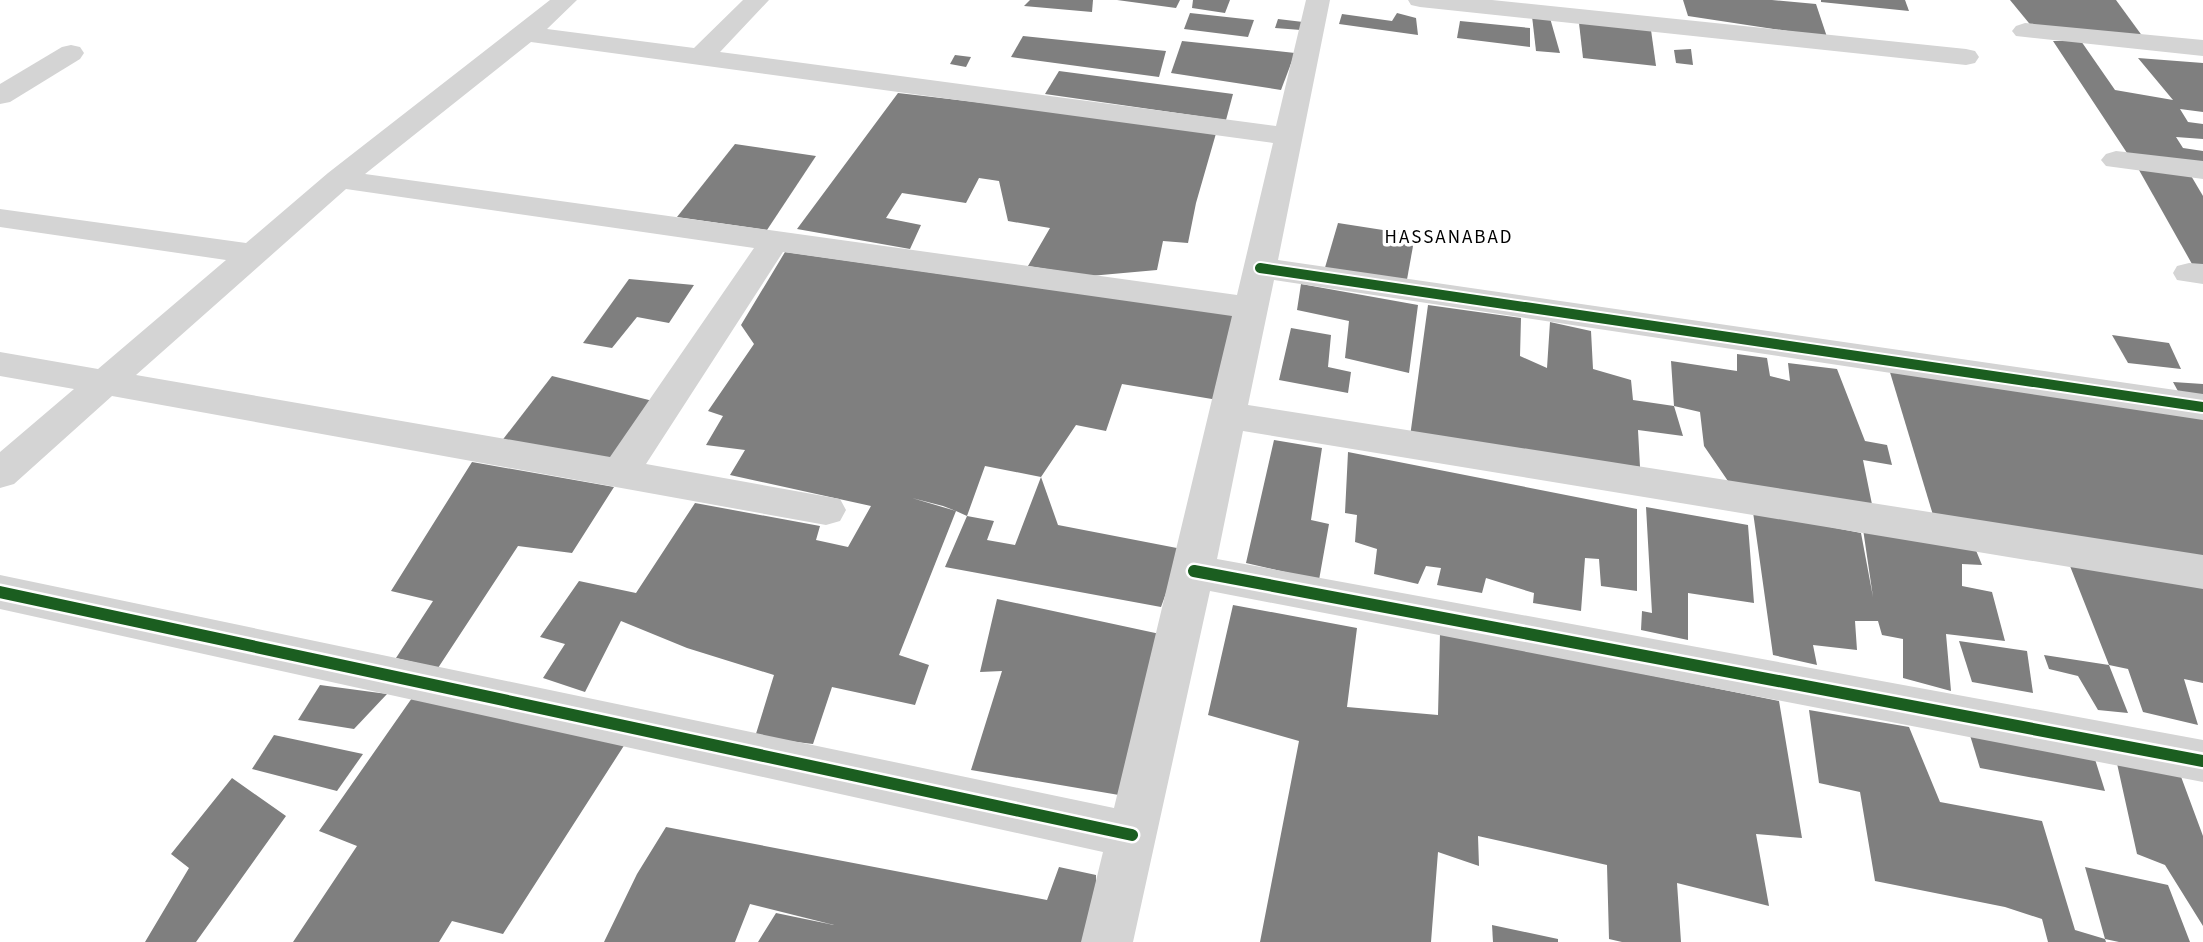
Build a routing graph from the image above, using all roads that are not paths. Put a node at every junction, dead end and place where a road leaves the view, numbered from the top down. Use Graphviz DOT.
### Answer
graph roads {
  1 [pos="565,0"];
  2 [pos="757,0"];
  3 [pos="1318,0"];
  4 [pos="1420,0"];
  5 [pos="2025,31"];
  6 [pos="526,34"];
  7 [pos="2203,48"];
  8 [pos="71,52"];
  9 [pos="700,57"];
  10 [pos="1966,57"];
  11 [pos="0,96"];
  12 [pos="1288,136"];
  13 [pos="2116,160"];
  14 [pos="2203,170"];
  15 [pos="338,179"];
  16 [pos="0,218"];
  17 [pos="775,240"];
  18 [pos="253,254"];
  19 [pos="1260,268"];
  20 [pos="1251,308"];
  21 [pos="0,364"];
  22 [pos="108,382"];
  23 [pos="2203,407"];
  24 [pos="1228,415"];
  25 [pos="620,473"];
  26 [pos="0,474"];
  27 [pos="826,510"];
  28 [pos="1194,571"];
  29 [pos="2203,572"];
  30 [pos="0,593"];
  31 [pos="2203,761"];
  32 [pos="1132,835"];
  33 [pos="1107,942"];
  1 -- 6 [label="street"];
  2 -- 9 [label="street"];
  3 -- 12 [label="street"];
  4 -- 10 [label="street"];
  5 -- 7 [label="street"];
  6 -- 9 [label="street"];
  6 -- 15 [label="street"];
  8 -- 11 [label="street"];
  9 -- 12 [label="street"];
  12 -- 19 [label="street"];
  13 -- 14 [label="street"];
  15 -- 17 [label="street"];
  15 -- 18 [label="street"];
  16 -- 18 [label="street"];
  17 -- 20 [label="street"];
  17 -- 25 [label="street"];
  18 -- 22 [label="street"];
  19 -- 20 [label="street"];
  19 -- 23 [label="street"];
  20 -- 24 [label="street"];
  21 -- 22 [label="street"];
  22 -- 25 [label="street"];
  22 -- 26 [label="street"];
  24 -- 28 [label="street"];
  24 -- 29 [label="street"];
  25 -- 27 [label="street"];
  28 -- 31 [label="street"];
  28 -- 32 [label="street"];
  30 -- 32 [label="street"];
  32 -- 33 [label="street"];
}
